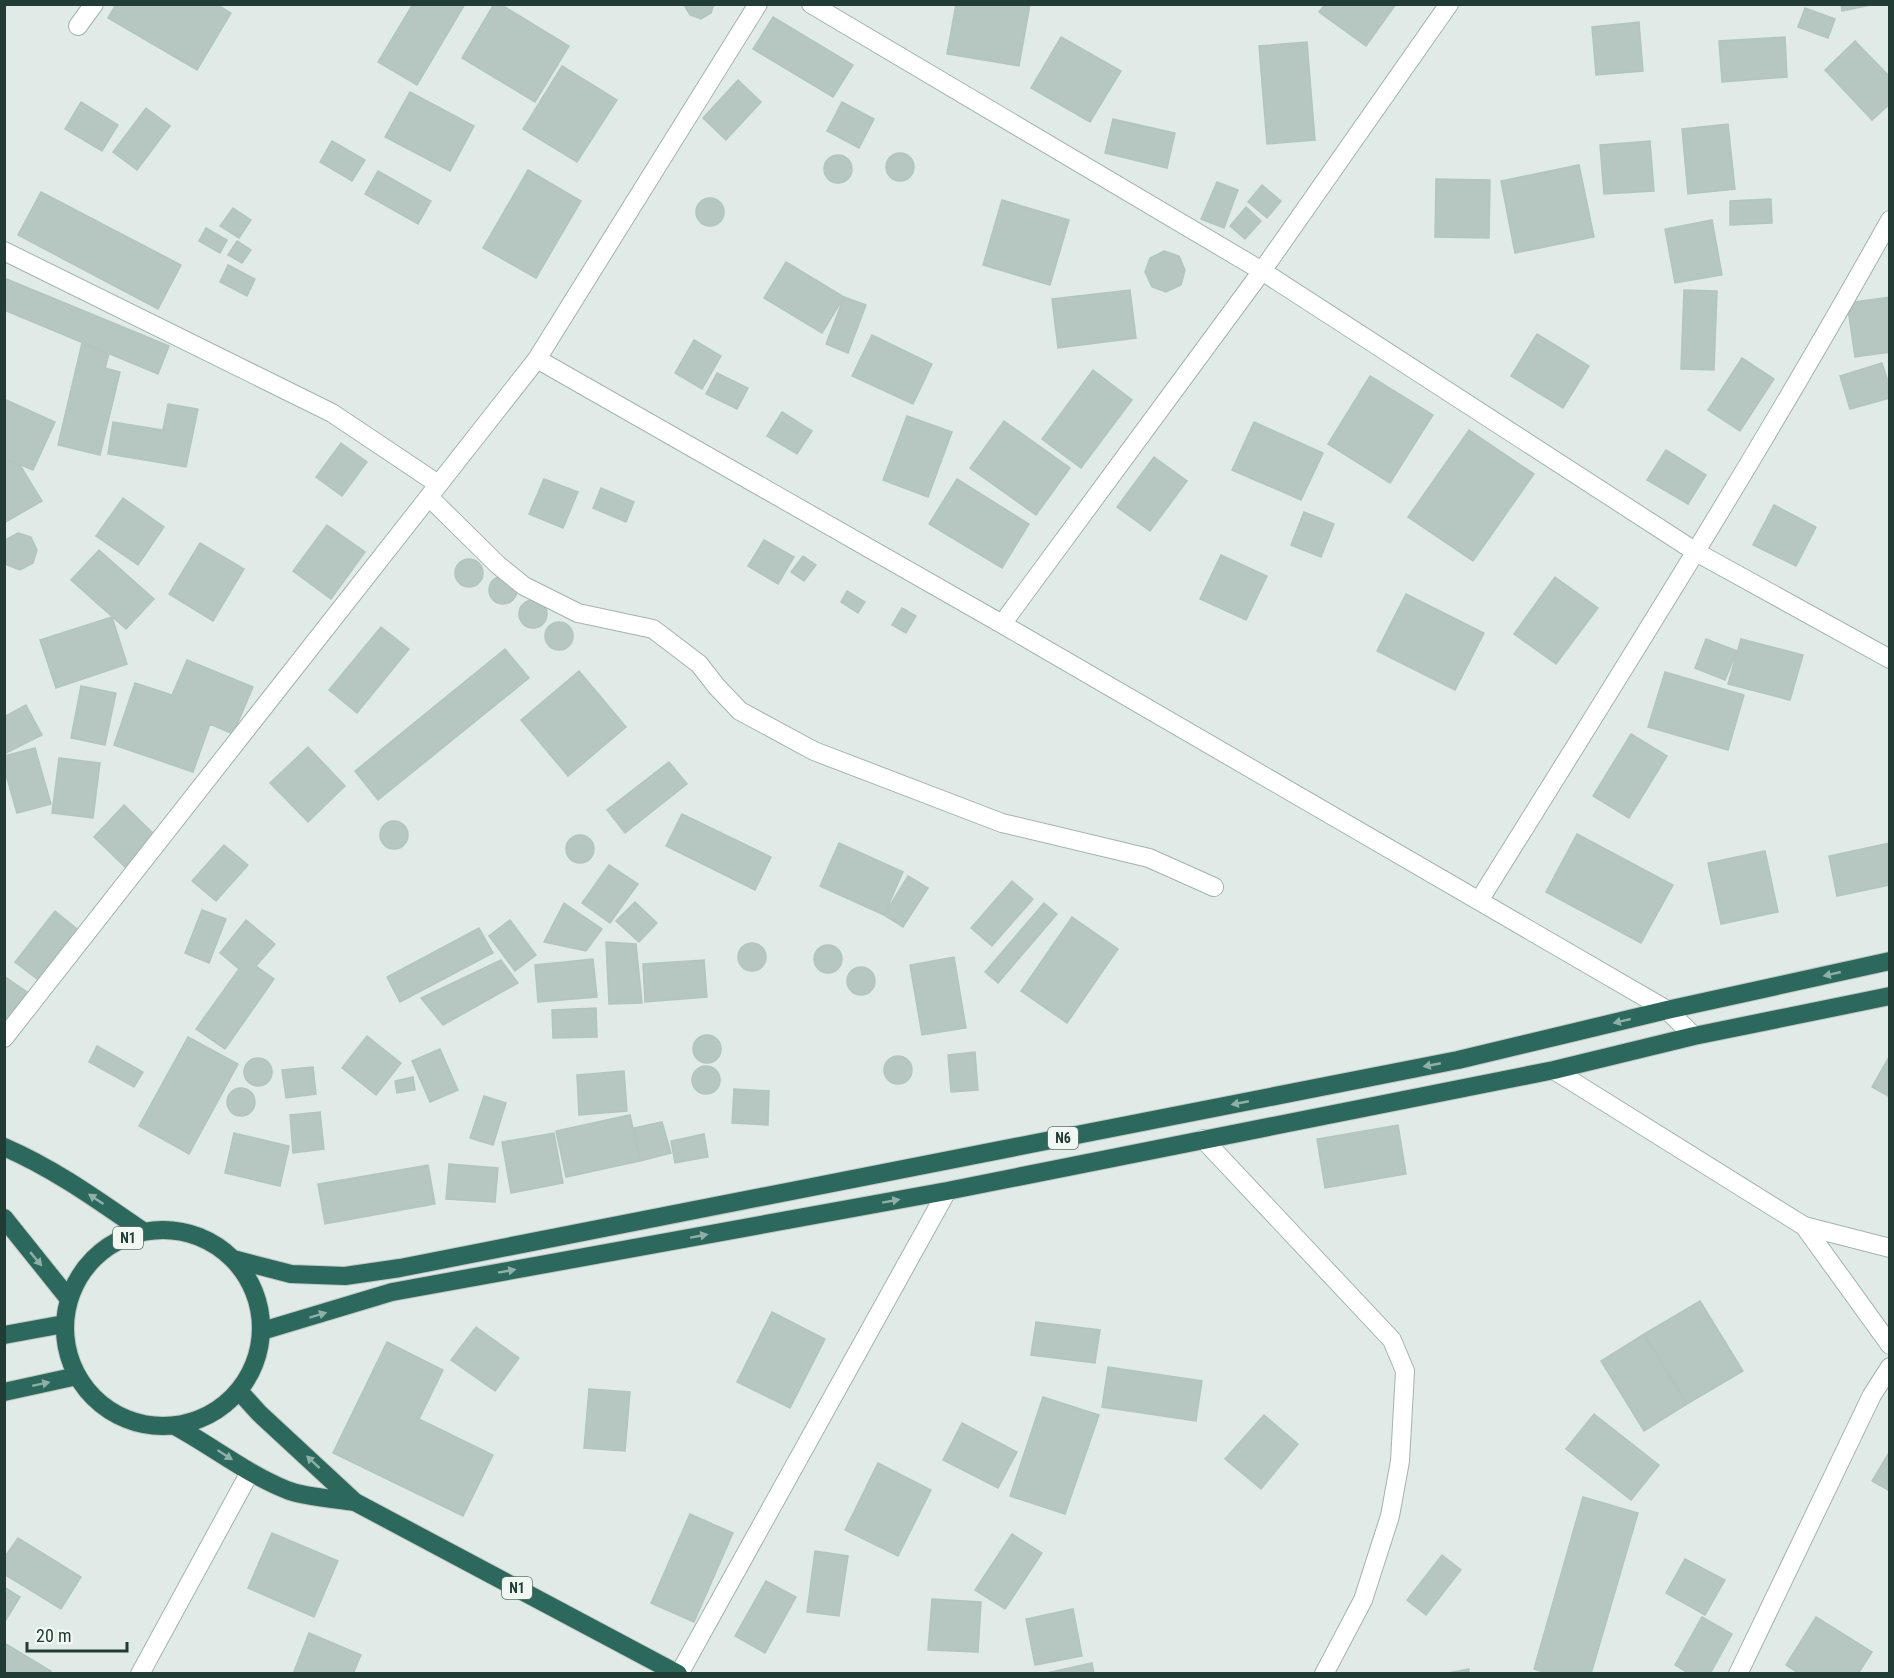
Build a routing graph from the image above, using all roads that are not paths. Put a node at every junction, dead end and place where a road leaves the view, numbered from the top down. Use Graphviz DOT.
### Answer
graph roads {
  1 [pos="94,4"];
  2 [pos="758,4"];
  3 [pos="811,4"];
  4 [pos="1449,4"];
  5 [pos="78,26"];
  6 [pos="1890,220"];
  7 [pos="4,251"];
  8 [pos="1262,271"];
  9 [pos="537,359"];
  10 [pos="434,490"];
  11 [pos="1696,552"];
  12 [pos="1002,624"];
  13 [pos="1890,659"];
  14 [pos="1214,887"];
  15 [pos="1479,901"];
  16 [pos="1890,961"];
  17 [pos="1890,996"];
  18 [pos="1667,1011"];
  19 [pos="1694,1036"];
  20 [pos="4,1038"];
  21 [pos="1554,1070"];
  22 [pos="1203,1139"];
  23 [pos="4,1147"];
  24 [pos="947,1191"];
  25 [pos="4,1218"];
  26 [pos="1804,1226"];
  27 [pos="144,1232"];
  28 [pos="1890,1248"];
  29 [pos="233,1259"];
  30 [pos="69,1299"];
  31 [pos="64,1324"];
  32 [pos="262,1331"];
  33 [pos="4,1335"];
  34 [pos="1890,1345"];
  35 [pos="1890,1367"];
  36 [pos="77,1376"];
  37 [pos="239,1390"];
  38 [pos="4,1392"];
  39 [pos="175,1426"];
  40 [pos="250,1472"];
  41 [pos="355,1503"];
  42 [pos="140,1674"];
  43 [pos="679,1674"];
  44 [pos="1324,1674"];
  45 [pos="1738,1674"];
  1 -- 5 [label="street"];
  2 -- 9 [label="street"];
  3 -- 8 [label="street"];
  4 -- 8 [label="street"];
  6 -- 11 [label="street"];
  7 -- 10 [label="street"];
  8 -- 11 [label="street"];
  8 -- 12 [label="street"];
  9 -- 10 [label="street"];
  9 -- 12 [label="street"];
  10 -- 14 [label="street"];
  10 -- 20 [label="street"];
  11 -- 13 [label="street"];
  11 -- 15 [label="street"];
  12 -- 15 [label="street"];
  15 -- 18 [label="street"];
  16 -- 18 [label="highway, N6, one-way"];
  17 -- 19 [label="highway, N6"];
  18 -- 19 [label="street"];
  18 -- 29 [label="highway, N6, one-way"];
  19 -- 21 [label="highway, N6"];
  21 -- 22 [label="highway, N6"];
  21 -- 26 [label="street"];
  22 -- 24 [label="highway, N6"];
  22 -- 44 [label="street"];
  27 -- 23 [label="highway, N1, one-way"];
  32 -- 24 [label="highway, N6, one-way"];
  24 -- 43 [label="street"];
  25 -- 30 [label="highway, one-way"];
  26 -- 28 [label="street"];
  26 -- 34 [label="street"];
  27 -- 29 [label="highway, N1"];
  27 -- 30 [label="highway, N1"];
  29 -- 32 [label="highway, N1"];
  30 -- 31 [label="highway, N1"];
  31 -- 33 [label="highway"];
  31 -- 36 [label="highway, N1"];
  32 -- 37 [label="highway, N1"];
  35 -- 45 [label="street"];
  38 -- 36 [label="highway, one-way"];
  36 -- 39 [label="highway, N1"];
  37 -- 39 [label="highway, N1"];
  41 -- 37 [label="highway, N1, one-way"];
  39 -- 40 [label="highway, N1, one-way"];
  40 -- 41 [label="highway, N1"];
  40 -- 42 [label="street"];
  41 -- 43 [label="highway, N1"];
}
